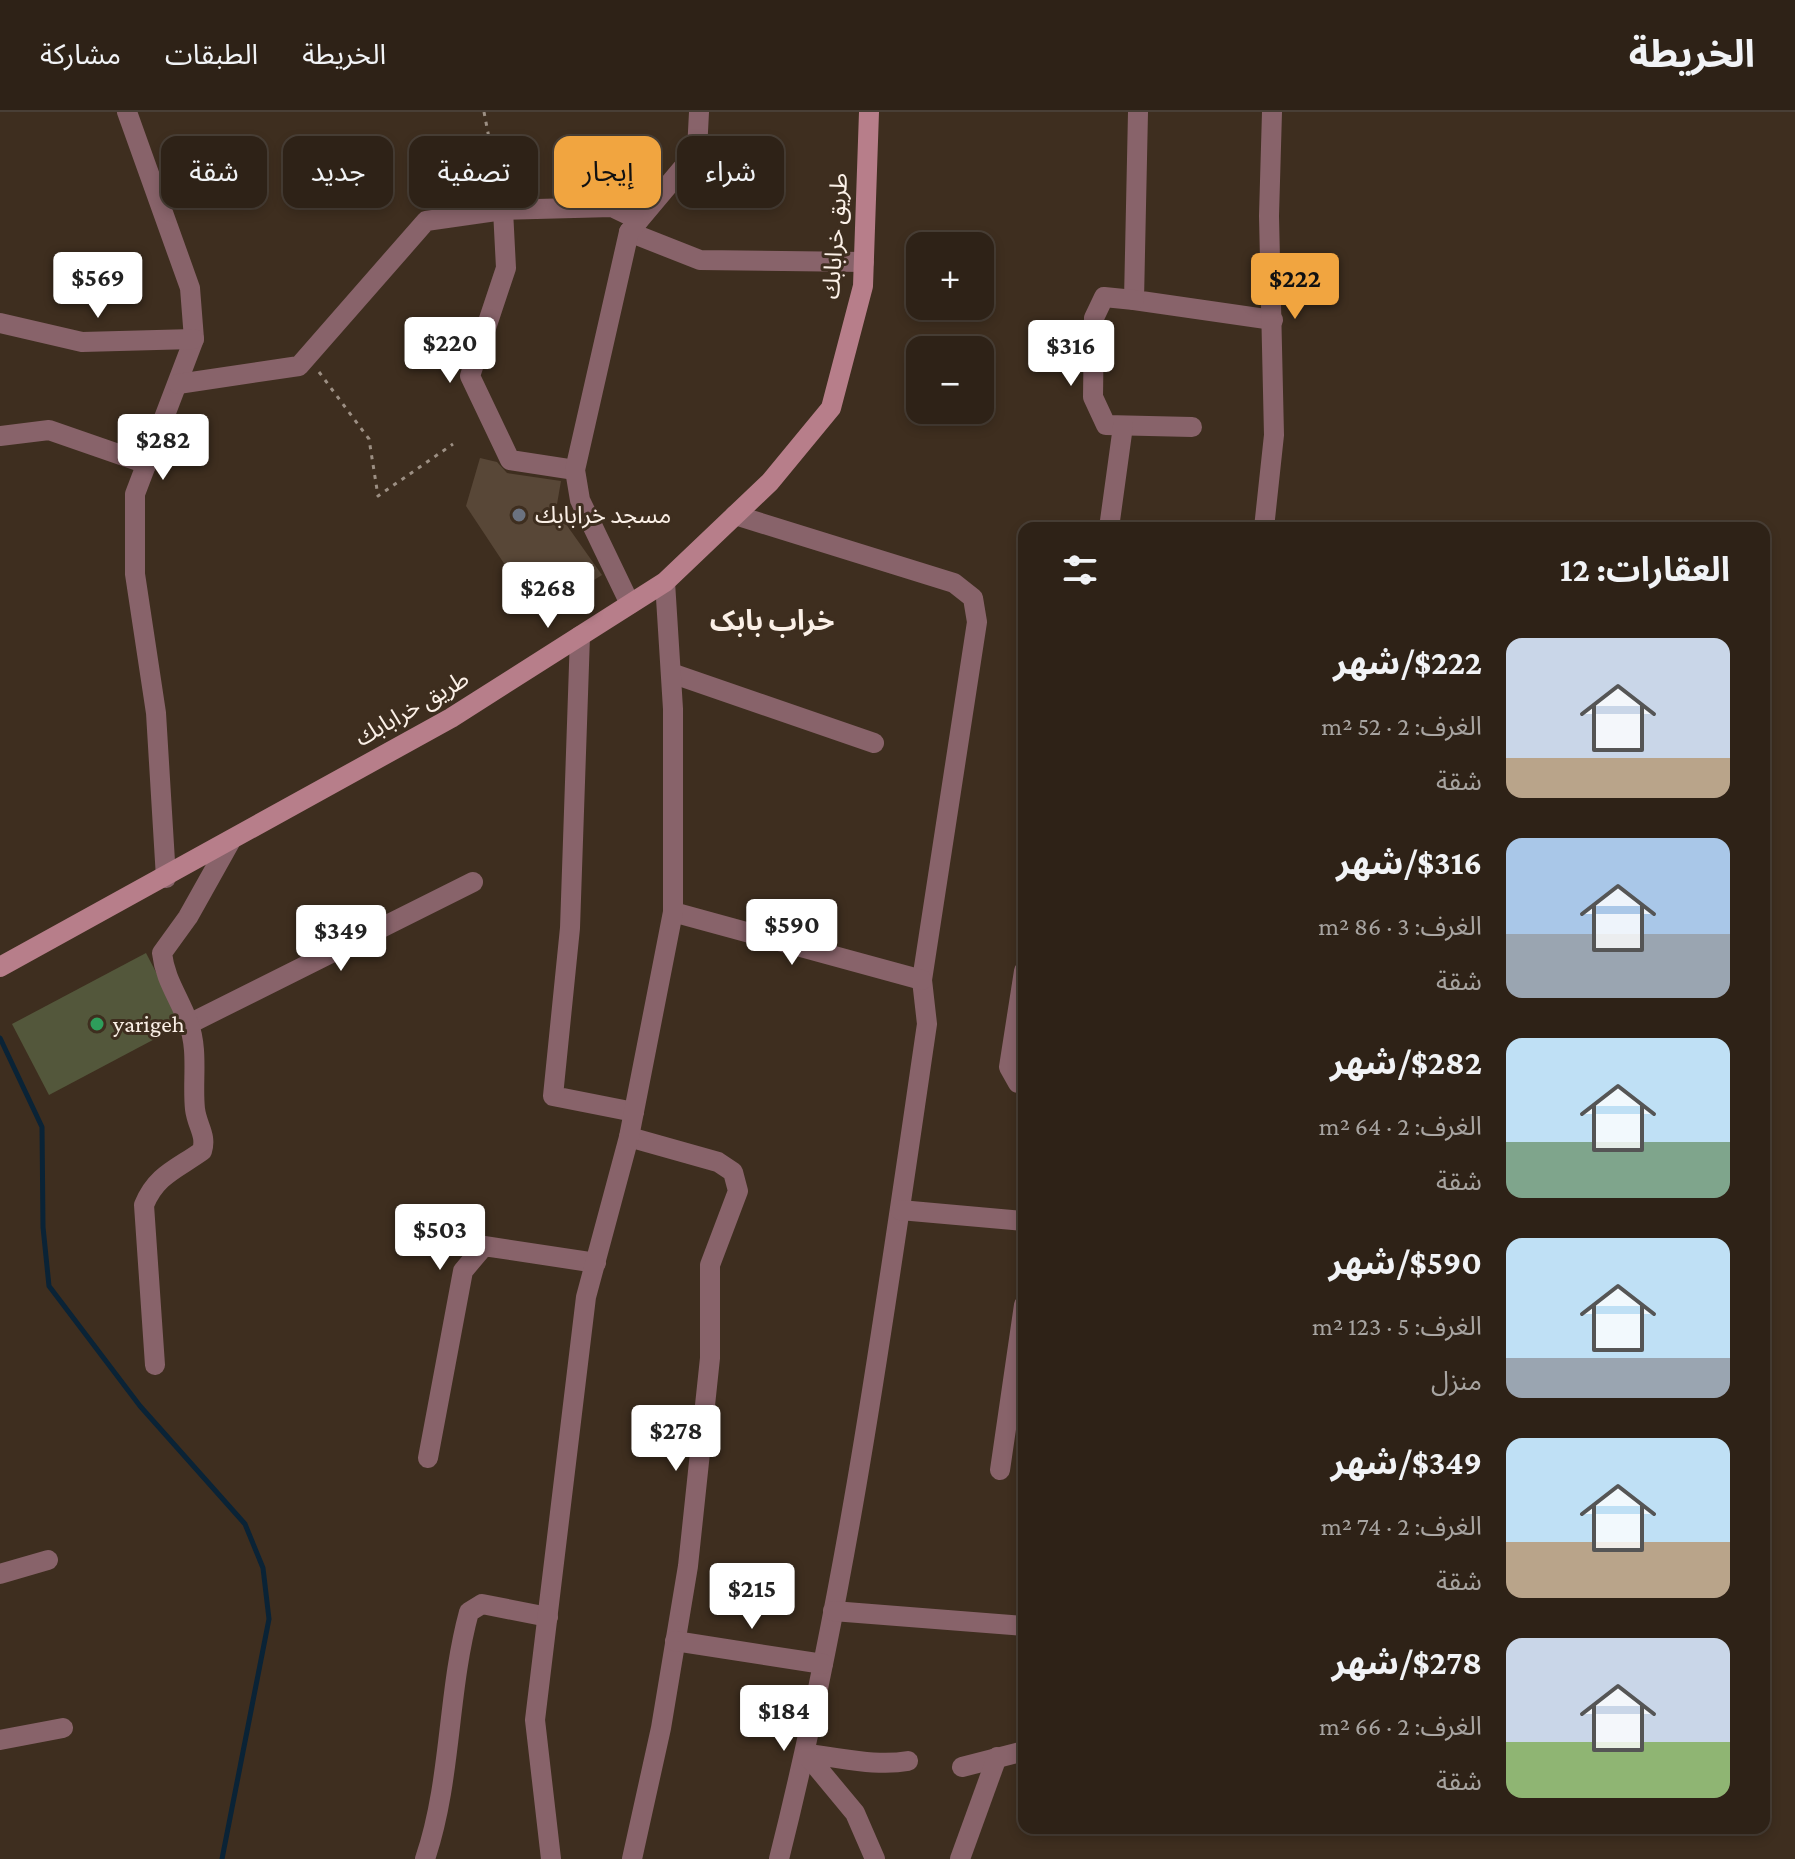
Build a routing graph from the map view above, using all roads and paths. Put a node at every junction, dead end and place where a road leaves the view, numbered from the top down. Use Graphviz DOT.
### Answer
graph roads {
  1 [pos="127,112"];
  2 [pos="484,112"];
  3 [pos="699,112"];
  4 [pos="869,112"];
  5 [pos="1138,112"];
  6 [pos="1272,112"];
  7 [pos="503,210"];
  8 [pos="634,226"];
  9 [pos="864,262"];
  10 [pos="1134,300"];
  11 [pos="1273,320"];
  12 [pos="0,323"];
  13 [pos="194,339"];
  14 [pos="307,356"];
  15 [pos="178,384"];
  16 [pos="1123,426"];
  17 [pos="1192,427"];
  18 [pos="0,436"];
  19 [pos="453,444"];
  20 [pos="147,464"];
  21 [pos="575,470"];
  22 [pos="735,515"];
  23 [pos="1110,522"];
  24 [pos="1265,522"];
  25 [pos="665,582"];
  26 [pos="630,604"];
  27 [pos="580,636"];
  28 [pos="671,673"];
  29 [pos="874,743"];
  30 [pos="230,842"];
  31 [pos="166,878"];
  32 [pos="473,882"];
  33 [pos="673,912"];
  34 [pos="0,967"];
  35 [pos="922,980"];
  36 [pos="1018,1009"];
  37 [pos="189,1024"];
  38 [pos="1018,1083"];
  39 [pos="634,1112"];
  40 [pos="629,1137"];
  41 [pos="900,1210"];
  42 [pos="1018,1220"];
  43 [pos="596,1263"];
  44 [pos="1018,1346"];
  45 [pos="155,1365"];
  46 [pos="428,1458"];
  47 [pos="1000,1470"];
  48 [pos="48,1560"];
  49 [pos="0,1574"];
  50 [pos="833,1611"];
  51 [pos="548,1617"];
  52 [pos="1018,1626"];
  53 [pos="675,1641"];
  54 [pos="823,1664"];
  55 [pos="63,1728"];
  56 [pos="0,1740"];
  57 [pos="1018,1752"];
  58 [pos="806,1754"];
  59 [pos="997,1757"];
  60 [pos="908,1761"];
  61 [pos="962,1767"];
  62 [pos="425,1859"];
  63 [pos="551,1859"];
  64 [pos="632,1859"];
  65 [pos="779,1859"];
  66 [pos="875,1859"];
  67 [pos="960,1859"];
  1 -- 13 [label="street"];
  2 -- 7 [label="path"];
  3 -- 8 [label="street"];
  4 -- 9 [label="main road, طريق خرابابك"];
  5 -- 10 [label="street"];
  6 -- 11 [label="street"];
  7 -- 8 [label="street"];
  7 -- 14 [label="street"];
  7 -- 21 [label="street"];
  8 -- 9 [label="street"];
  8 -- 21 [label="street"];
  9 -- 22 [label="main road, طريق خرابابك"];
  10 -- 11 [label="street"];
  10 -- 16 [label="street"];
  11 -- 24 [label="street"];
  12 -- 13 [label="street"];
  13 -- 15 [label="street"];
  14 -- 15 [label="street"];
  14 -- 19 [label="path"];
  15 -- 20 [label="street"];
  16 -- 17 [label="street"];
  16 -- 23 [label="street"];
  18 -- 20 [label="street"];
  20 -- 31 [label="street"];
  21 -- 26 [label="street"];
  22 -- 25 [label="main road, طريق خرابابك"];
  22 -- 35 [label="street"];
  25 -- 26 [label="main road, طريق خرابابك"];
  25 -- 28 [label="street"];
  26 -- 27 [label="main road, طريق خرابابك"];
  27 -- 30 [label="main road, طريق خرابابك"];
  27 -- 39 [label="street"];
  28 -- 29 [label="street"];
  28 -- 33 [label="street"];
  30 -- 31 [label="main road, طريق خرابابك"];
  30 -- 37 [label="street"];
  31 -- 34 [label="main road, طريق خرابابك"];
  32 -- 37 [label="street"];
  33 -- 35 [label="street"];
  33 -- 39 [label="street"];
  35 -- 41 [label="street"];
  36 -- 38 [label="street"];
  37 -- 45 [label="street"];
  39 -- 40 [label="street"];
  40 -- 43 [label="street"];
  40 -- 53 [label="street"];
  41 -- 42 [label="street"];
  41 -- 50 [label="street"];
  43 -- 46 [label="street"];
  43 -- 51 [label="street"];
  44 -- 47 [label="street"];
  48 -- 49 [label="street"];
  50 -- 52 [label="street"];
  50 -- 54 [label="street"];
  51 -- 62 [label="street"];
  51 -- 63 [label="street"];
  53 -- 54 [label="street"];
  53 -- 64 [label="street"];
  54 -- 58 [label="street"];
  55 -- 56 [label="street"];
  57 -- 59 [label="street"];
  58 -- 60 [label="street"];
  58 -- 65 [label="street"];
  58 -- 66 [label="street"];
  59 -- 61 [label="street"];
  59 -- 67 [label="street"];
}
